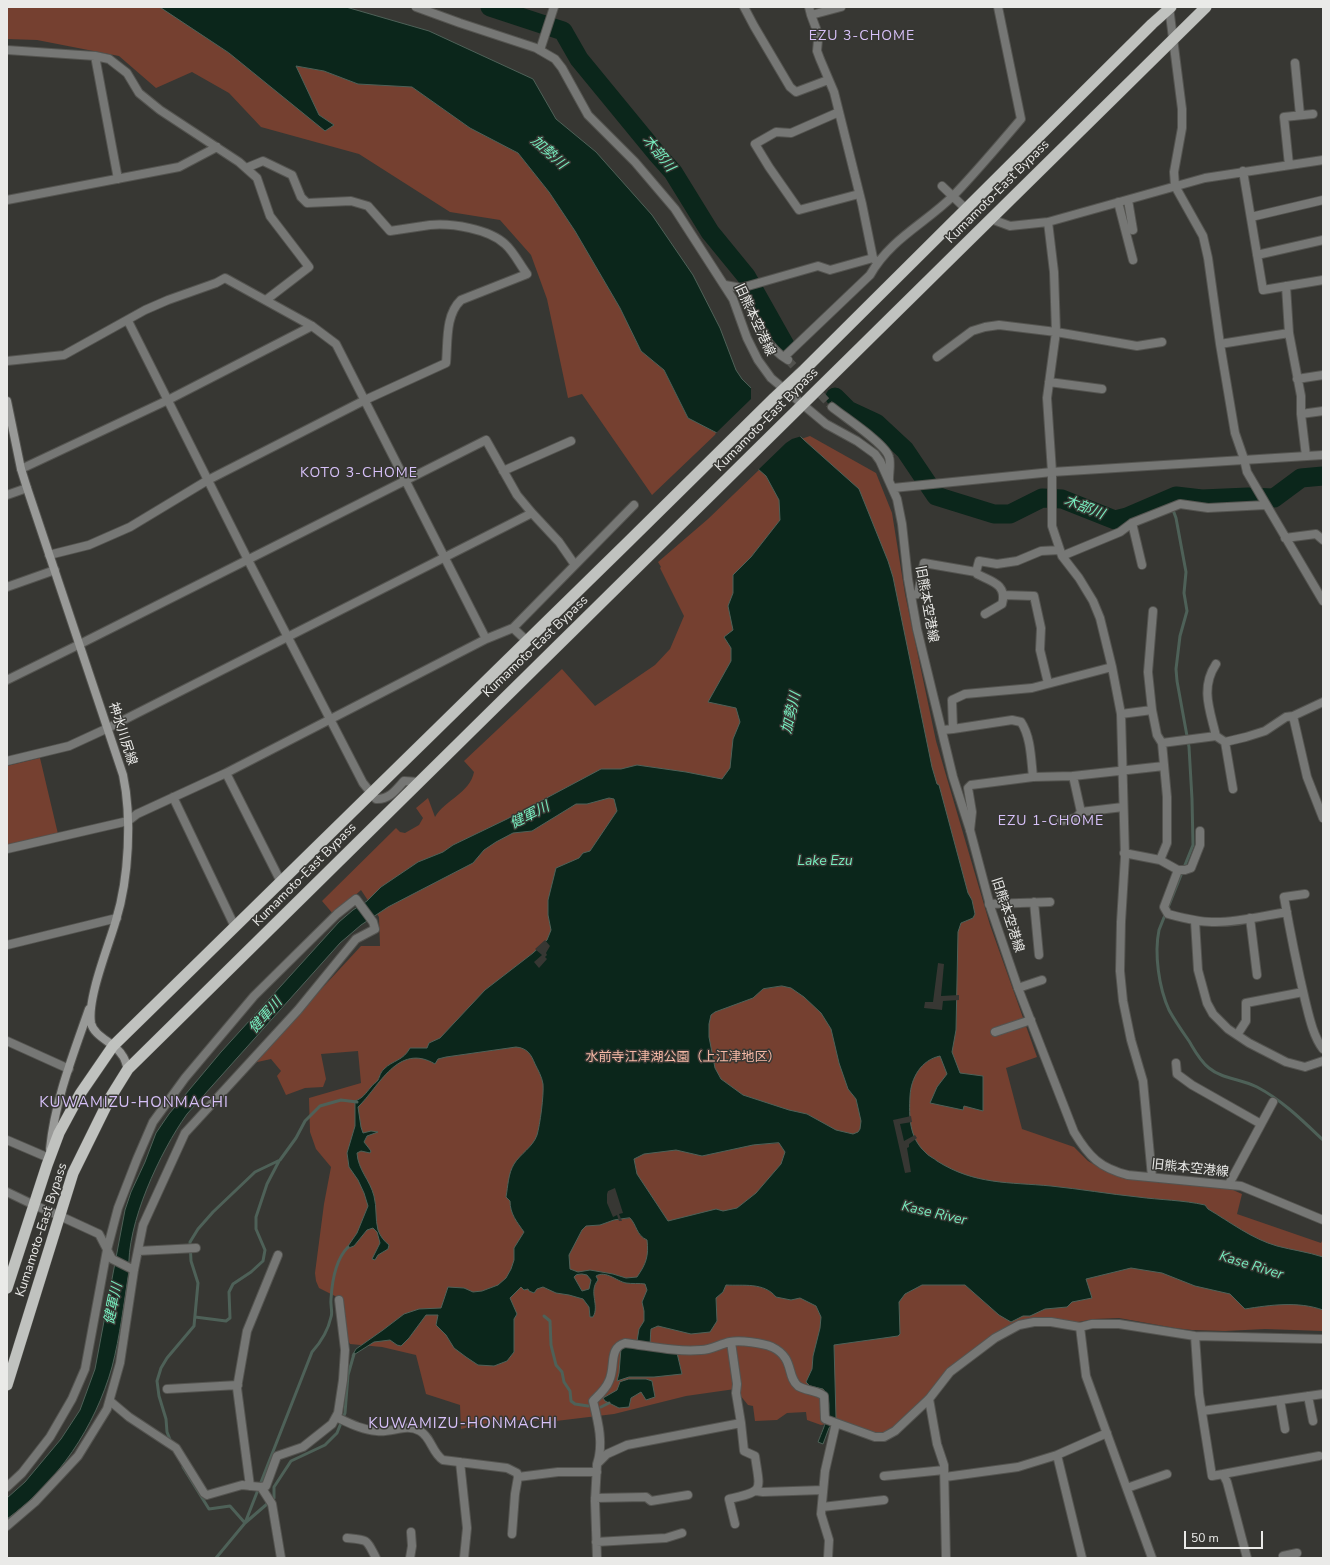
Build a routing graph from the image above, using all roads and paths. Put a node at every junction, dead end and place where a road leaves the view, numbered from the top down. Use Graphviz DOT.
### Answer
graph roads {
  1 [pos="416,7"];
  2 [pos="554,7"];
  3 [pos="744,7"];
  4 [pos="841,7"];
  5 [pos="998,7"];
  6 [pos="1206,7"];
  7 [pos="1170,8"];
  8 [pos="431,10"];
  9 [pos="810,11"];
  10 [pos="1173,39"];
  11 [pos="7,50"];
  12 [pos="540,50"];
  13 [pos="95,56"];
  14 [pos="1295,63"];
  15 [pos="828,80"];
  16 [pos="839,112"];
  17 [pos="1312,114"];
  18 [pos="1300,115"];
  19 [pos="216,147"];
  20 [pos="1323,160"];
  21 [pos="1289,165"];
  22 [pos="246,168"];
  23 [pos="1243,171"];
  24 [pos="118,179"];
  25 [pos="942,186"];
  26 [pos="1175,186"];
  27 [pos="859,194"];
  28 [pos="953,196"];
  29 [pos="7,200"];
  30 [pos="1128,200"];
  31 [pos="1323,200"];
  32 [pos="1118,202"];
  33 [pos="966,209"];
  34 [pos="1251,217"];
  35 [pos="991,219"];
  36 [pos="1048,222"];
  37 [pos="1133,230"];
  38 [pos="1323,240"];
  39 [pos="1257,255"];
  40 [pos="875,260"];
  41 [pos="1133,260"];
  42 [pos="1323,280"];
  43 [pos="725,285"];
  44 [pos="1286,286"];
  45 [pos="741,288"];
  46 [pos="266,300"];
  47 [pos="128,320"];
  48 [pos="312,326"];
  49 [pos="1056,332"];
  50 [pos="1289,333"];
  51 [pos="1162,342"];
  52 [pos="1220,344"];
  53 [pos="937,357"];
  54 [pos="7,361"];
  55 [pos="1323,375"];
  56 [pos="1297,379"];
  57 [pos="1049,382"];
  58 [pos="784,389"];
  59 [pos="1102,389"];
  60 [pos="168,400"];
  61 [pos="365,400"];
  62 [pos="7,401"];
  63 [pos="804,404"];
  64 [pos="832,407"];
  65 [pos="1323,411"];
  66 [pos="1301,414"];
  67 [pos="572,441"];
  68 [pos="1323,455"];
  69 [pos="1306,456"];
  70 [pos="1244,459"];
  71 [pos="21,469"];
  72 [pos="503,471"];
  73 [pos="1052,472"];
  74 [pos="889,479"];
  75 [pos="208,480"];
  76 [pos="405,480"];
  77 [pos="27,488"];
  78 [pos="893,488"];
  79 [pos="7,495"];
  80 [pos="1266,504"];
  81 [pos="634,505"];
  82 [pos="532,513"];
  83 [pos="1132,523"];
  84 [pos="1285,538"];
  85 [pos="1323,540"];
  86 [pos="1061,553"];
  87 [pos="49,555"];
  88 [pos="444,559"];
  89 [pos="248,560"];
  90 [pos="575,565"];
  91 [pos="1142,565"];
  92 [pos="55,570"];
  93 [pos="976,572"];
  94 [pos="7,587"];
  95 [pos="911,595"];
  96 [pos="1003,595"];
  97 [pos="1323,601"];
  98 [pos="1153,611"];
  99 [pos="985,614"];
  100 [pos="513,628"];
  101 [pos="288,636"];
  102 [pos="486,639"];
  103 [pos="527,641"];
  104 [pos="80,644"];
  105 [pos="1216,664"];
  106 [pos="1112,667"];
  107 [pos="7,680"];
  108 [pos="1048,683"];
  109 [pos="1323,702"];
  110 [pos="1152,710"];
  111 [pos="1121,714"];
  112 [pos="1293,716"];
  113 [pos="330,719"];
  114 [pos="108,728"];
  115 [pos="953,729"];
  116 [pos="943,730"];
  117 [pos="1216,736"];
  118 [pos="1225,742"];
  119 [pos="1162,743"];
  120 [pos="7,761"];
  121 [pos="1164,766"];
  122 [pos="1122,770"];
  123 [pos="226,773"];
  124 [pos="1073,776"];
  125 [pos="1033,777"];
  126 [pos="418,782"];
  127 [pos="1233,789"];
  128 [pos="370,794"];
  129 [pos="173,797"];
  130 [pos="1123,807"];
  131 [pos="1081,812"];
  132 [pos="1323,818"];
  133 [pos="128,821"];
  134 [pos="1061,821"];
  135 [pos="970,830"];
  136 [pos="1200,832"];
  137 [pos="7,849"];
  138 [pos="1124,853"];
  139 [pos="1160,860"];
  140 [pos="1178,870"];
  141 [pos="281,882"];
  142 [pos="1305,894"];
  143 [pos="1034,902"];
  144 [pos="1050,902"];
  145 [pos="989,904"];
  146 [pos="1287,912"];
  147 [pos="117,918"];
  148 [pos="1250,918"];
  149 [pos="1195,921"];
  150 [pos="234,927"];
  151 [pos="7,945"];
  152 [pos="1039,955"];
  153 [pos="1257,975"];
  154 [pos="1042,980"];
  155 [pos="1018,988"];
  156 [pos="1303,992"];
  157 [pos="93,996"];
  158 [pos="1031,1020"];
  159 [pos="995,1032"];
  160 [pos="1237,1035"];
  161 [pos="7,1041"];
  162 [pos="113,1046"];
  163 [pos="1323,1049"];
  164 [pos="1323,1061"];
  165 [pos="1176,1062"];
  166 [pos="69,1069"];
  167 [pos="128,1069"];
  168 [pos="1273,1102"];
  169 [pos="1261,1124"];
  170 [pos="7,1140"];
  171 [pos="48,1161"];
  172 [pos="1152,1177"];
  173 [pos="1229,1184"];
  174 [pos="7,1192"];
  175 [pos="34,1206"];
  176 [pos="60,1216"];
  177 [pos="1323,1220"];
  178 [pos="196,1248"];
  179 [pos="107,1250"];
  180 [pos="138,1251"];
  181 [pos="278,1255"];
  182 [pos="134,1270"];
  183 [pos="7,1288"];
  184 [pos="338,1300"];
  185 [pos="1080,1327"];
  186 [pos="1195,1336"];
  187 [pos="1323,1339"];
  188 [pos="731,1342"];
  189 [pos="7,1384"];
  190 [pos="238,1385"];
  191 [pos="167,1389"];
  192 [pos="1323,1394"];
  193 [pos="1308,1396"];
  194 [pos="929,1399"];
  195 [pos="1280,1400"];
  196 [pos="110,1401"];
  197 [pos="1202,1411"];
  198 [pos="336,1417"];
  199 [pos="1313,1421"];
  200 [pos="741,1423"];
  201 [pos="835,1423"];
  202 [pos="1285,1429"];
  203 [pos="1107,1434"];
  204 [pos="1057,1455"];
  205 [pos="1319,1456"];
  206 [pos="460,1462"];
  207 [pos="597,1468"];
  208 [pos="944,1474"];
  209 [pos="1167,1474"];
  210 [pos="1223,1474"];
  211 [pos="884,1476"];
  212 [pos="518,1477"];
  213 [pos="250,1486"];
  214 [pos="7,1487"];
  215 [pos="261,1487"];
  216 [pos="1126,1488"];
  217 [pos="823,1490"];
  218 [pos="756,1491"];
  219 [pos="688,1495"];
  220 [pos="595,1498"];
  221 [pos="884,1500"];
  222 [pos="822,1507"];
  223 [pos="735,1524"];
  224 [pos="7,1526"];
  225 [pos="412,1532"];
  226 [pos="682,1533"];
  227 [pos="512,1534"];
  228 [pos="347,1538"];
  229 [pos="596,1542"];
  230 [pos="1296,1553"];
  231 [pos="281,1558"];
  232 [pos="376,1558"];
  233 [pos="410,1558"];
  234 [pos="464,1558"];
  235 [pos="597,1558"];
  236 [pos="828,1558"];
  237 [pos="946,1558"];
  238 [pos="1082,1558"];
  239 [pos="1152,1558"];
  240 [pos="1247,1558"];
  241 [pos="1284,1558"];
  1 -- 8 [label="street, 旧熊本空港線"];
  2 -- 12 [label="street"];
  3 -- 15 [label="street"];
  4 -- 9 [label="street"];
  5 -- 28 [label="street"];
  6 -- 10 [label="highway, Kumamoto-East Bypass"];
  7 -- 10 [label="street"];
  7 -- 33 [label="highway, Kumamoto-East Bypass"];
  8 -- 12 [label="street, 旧熊本空港線"];
  9 -- 15 [label="street"];
  10 -- 26 [label="street"];
  10 -- 35 [label="highway, Kumamoto-East Bypass"];
  11 -- 13 [label="street"];
  12 -- 43 [label="street, 旧熊本空港線"];
  13 -- 19 [label="street"];
  13 -- 24 [label="street"];
  14 -- 18 [label="street"];
  15 -- 16 [label="street"];
  16 -- 27 [label="street"];
  16 -- 27 [label="street"];
  17 -- 18 [label="street"];
  18 -- 21 [label="street"];
  19 -- 22 [label="street"];
  19 -- 24 [label="street"];
  20 -- 21 [label="street"];
  21 -- 23 [label="street"];
  22 -- 46 [label="street"];
  22 -- 61 [label="street"];
  23 -- 26 [label="street"];
  23 -- 34 [label="street"];
  24 -- 29 [label="street"];
  25 -- 28 [label="street"];
  26 -- 30 [label="street"];
  26 -- 52 [label="street"];
  27 -- 40 [label="street"];
  28 -- 33 [label="street"];
  28 -- 40 [label="street"];
  30 -- 32 [label="street"];
  30 -- 37 [label="street"];
  31 -- 34 [label="street"];
  32 -- 36 [label="street"];
  32 -- 41 [label="street"];
  33 -- 58 [label="highway, Kumamoto-East Bypass"];
  34 -- 39 [label="street"];
  35 -- 36 [label="street"];
  35 -- 63 [label="highway, Kumamoto-East Bypass"];
  36 -- 49 [label="street"];
  38 -- 39 [label="street"];
  39 -- 44 [label="street"];
  40 -- 45 [label="street"];
  40 -- 45 [label="street"];
  42 -- 44 [label="street"];
  43 -- 45 [label="street"];
  43 -- 58 [label="street, 旧熊本空港線"];
  44 -- 50 [label="street"];
  46 -- 47 [label="street"];
  46 -- 48 [label="street"];
  47 -- 54 [label="street"];
  47 -- 60 [label="street"];
  48 -- 60 [label="street"];
  48 -- 61 [label="street"];
  49 -- 51 [label="street"];
  49 -- 53 [label="street"];
  49 -- 57 [label="street"];
  50 -- 52 [label="street"];
  50 -- 56 [label="street"];
  52 -- 70 [label="street"];
  55 -- 56 [label="street"];
  56 -- 66 [label="street"];
  57 -- 59 [label="street"];
  57 -- 73 [label="street"];
  58 -- 63 [label="street, 旧熊本空港線"];
  58 -- 103 [label="highway, Kumamoto-East Bypass"];
  60 -- 71 [label="street"];
  60 -- 75 [label="street"];
  61 -- 75 [label="street"];
  61 -- 76 [label="street"];
  62 -- 71 [label="main road, 神水川尻線"];
  63 -- 74 [label="street, 旧熊本空港線"];
  63 -- 126 [label="highway, Kumamoto-East Bypass"];
  64 -- 74 [label="street"];
  65 -- 66 [label="street"];
  66 -- 69 [label="street"];
  67 -- 72 [label="street"];
  68 -- 69 [label="street"];
  69 -- 70 [label="street"];
  70 -- 73 [label="street"];
  70 -- 80 [label="street"];
  71 -- 77 [label="main road, 神水川尻線"];
  72 -- 76 [label="street"];
  72 -- 82 [label="street"];
  73 -- 78 [label="street"];
  73 -- 86 [label="street"];
  74 -- 78 [label="street, 旧熊本空港線"];
  75 -- 87 [label="street"];
  75 -- 89 [label="street"];
  76 -- 88 [label="street"];
  76 -- 89 [label="street"];
  77 -- 79 [label="street"];
  77 -- 87 [label="main road, 神水川尻線"];
  78 -- 95 [label="street, 旧熊本空港線"];
  80 -- 83 [label="street"];
  80 -- 84 [label="street"];
  81 -- 90 [label="street"];
  82 -- 88 [label="street"];
  82 -- 90 [label="street"];
  83 -- 86 [label="street"];
  83 -- 91 [label="street"];
  84 -- 85 [label="street"];
  84 -- 97 [label="street"];
  86 -- 93 [label="street"];
  86 -- 106 [label="street"];
  87 -- 92 [label="main road, 神水川尻線"];
  88 -- 101 [label="street"];
  88 -- 102 [label="street"];
  89 -- 101 [label="street"];
  89 -- 104 [label="street"];
  90 -- 100 [label="street"];
  92 -- 94 [label="street"];
  92 -- 104 [label="main road, 神水川尻線"];
  93 -- 95 [label="street"];
  93 -- 96 [label="street"];
  95 -- 116 [label="street, 旧熊本空港線"];
  96 -- 99 [label="street"];
  96 -- 108 [label="street"];
  98 -- 110 [label="street"];
  100 -- 102 [label="street"];
  100 -- 103 [label="street"];
  101 -- 113 [label="street"];
  101 -- 114 [label="street"];
  102 -- 113 [label="street"];
  103 -- 128 [label="highway, Kumamoto-East Bypass"];
  104 -- 107 [label="street"];
  104 -- 114 [label="main road, 神水川尻線"];
  105 -- 117 [label="street"];
  106 -- 108 [label="street"];
  106 -- 111 [label="street"];
  108 -- 115 [label="street"];
  109 -- 112 [label="street"];
  110 -- 111 [label="street"];
  110 -- 119 [label="street"];
  111 -- 122 [label="street"];
  112 -- 118 [label="street"];
  112 -- 132 [label="street"];
  113 -- 123 [label="street"];
  113 -- 128 [label="street"];
  114 -- 120 [label="street"];
  114 -- 133 [label="main road, 神水川尻線"];
  115 -- 116 [label="street"];
  115 -- 125 [label="street"];
  116 -- 135 [label="street, 旧熊本空港線"];
  117 -- 118 [label="street"];
  117 -- 119 [label="street"];
  118 -- 127 [label="street"];
  119 -- 121 [label="street"];
  121 -- 122 [label="street"];
  121 -- 139 [label="street"];
  122 -- 124 [label="street"];
  122 -- 130 [label="street"];
  123 -- 129 [label="street"];
  123 -- 141 [label="street"];
  124 -- 125 [label="street"];
  124 -- 131 [label="street"];
  125 -- 135 [label="street"];
  126 -- 128 [label="street"];
  126 -- 167 [label="highway, Kumamoto-East Bypass"];
  128 -- 141 [label="highway, Kumamoto-East Bypass"];
  129 -- 133 [label="street"];
  129 -- 150 [label="street"];
  130 -- 131 [label="street"];
  130 -- 138 [label="street"];
  131 -- 134 [label="street"];
  133 -- 137 [label="street"];
  133 -- 147 [label="main road, 神水川尻線"];
  135 -- 145 [label="street, 旧熊本空港線"];
  136 -- 140 [label="street"];
  138 -- 139 [label="street"];
  138 -- 172 [label="street"];
  139 -- 140 [label="street"];
  140 -- 149 [label="street"];
  141 -- 150 [label="highway, Kumamoto-East Bypass"];
  142 -- 146 [label="street"];
  143 -- 144 [label="street"];
  143 -- 145 [label="street"];
  143 -- 152 [label="street"];
  145 -- 155 [label="street, 旧熊本空港線"];
  146 -- 148 [label="street"];
  146 -- 156 [label="street"];
  147 -- 151 [label="street"];
  147 -- 157 [label="main road, 神水川尻線"];
  148 -- 149 [label="street"];
  148 -- 153 [label="street"];
  149 -- 160 [label="street"];
  150 -- 162 [label="highway, Kumamoto-East Bypass"];
  154 -- 155 [label="street"];
  155 -- 158 [label="street, 旧熊本空港線"];
  156 -- 160 [label="street"];
  156 -- 163 [label="street"];
  157 -- 162 [label="main road, 神水川尻線"];
  157 -- 166 [label="main road"];
  158 -- 159 [label="street"];
  158 -- 172 [label="street, 旧熊本空港線"];
  160 -- 164 [label="street"];
  161 -- 166 [label="street"];
  162 -- 167 [label="main road, 神水川尻線"];
  162 -- 171 [label="highway, Kumamoto-East Bypass"];
  165 -- 169 [label="street"];
  166 -- 171 [label="main road"];
  167 -- 176 [label="highway, Kumamoto-East Bypass"];
  168 -- 169 [label="street"];
  169 -- 173 [label="street"];
  170 -- 171 [label="street"];
  171 -- 175 [label="highway, Kumamoto-East Bypass"];
  172 -- 173 [label="street, 旧熊本空港線"];
  173 -- 177 [label="street, 旧熊本空港線"];
  174 -- 175 [label="street"];
  175 -- 176 [label="street"];
  175 -- 183 [label="highway, Kumamoto-East Bypass"];
  176 -- 179 [label="street"];
  176 -- 189 [label="highway, Kumamoto-East Bypass"];
  178 -- 180 [label="street"];
  179 -- 180 [label="street"];
  179 -- 182 [label="street"];
  179 -- 214 [label="street"];
  180 -- 182 [label="street"];
  181 -- 190 [label="street"];
  182 -- 196 [label="street"];
  184 -- 198 [label="street"];
  185 -- 186 [label="street"];
  185 -- 194 [label="street"];
  185 -- 203 [label="street"];
  186 -- 187 [label="street"];
  186 -- 197 [label="street"];
  188 -- 200 [label="street"];
  188 -- 201 [label="street"];
  188 -- 207 [label="street"];
  190 -- 191 [label="street"];
  190 -- 213 [label="street"];
  192 -- 193 [label="street"];
  193 -- 195 [label="street"];
  193 -- 199 [label="street"];
  194 -- 201 [label="street"];
  194 -- 208 [label="street"];
  195 -- 197 [label="street"];
  195 -- 202 [label="street"];
  196 -- 213 [label="street"];
  196 -- 224 [label="street"];
  197 -- 210 [label="street"];
  198 -- 206 [label="street"];
  198 -- 215 [label="street"];
  200 -- 207 [label="street"];
  200 -- 218 [label="street"];
  201 -- 217 [label="street"];
  203 -- 204 [label="street"];
  203 -- 216 [label="street"];
  204 -- 208 [label="street"];
  204 -- 238 [label="street"];
  205 -- 210 [label="street"];
  206 -- 212 [label="street"];
  206 -- 234 [label="street"];
  207 -- 212 [label="street"];
  207 -- 220 [label="street"];
  208 -- 211 [label="street"];
  208 -- 237 [label="street"];
  209 -- 216 [label="street"];
  210 -- 240 [label="street"];
  212 -- 227 [label="street"];
  213 -- 215 [label="street"];
  215 -- 231 [label="street"];
  216 -- 239 [label="street"];
  217 -- 218 [label="street"];
  217 -- 222 [label="street"];
  218 -- 223 [label="street"];
  219 -- 220 [label="street"];
  220 -- 229 [label="street"];
  221 -- 222 [label="street"];
  222 -- 236 [label="street"];
  225 -- 233 [label="street"];
  226 -- 229 [label="street"];
  228 -- 232 [label="street"];
  229 -- 235 [label="street"];
  230 -- 241 [label="street"];
}
